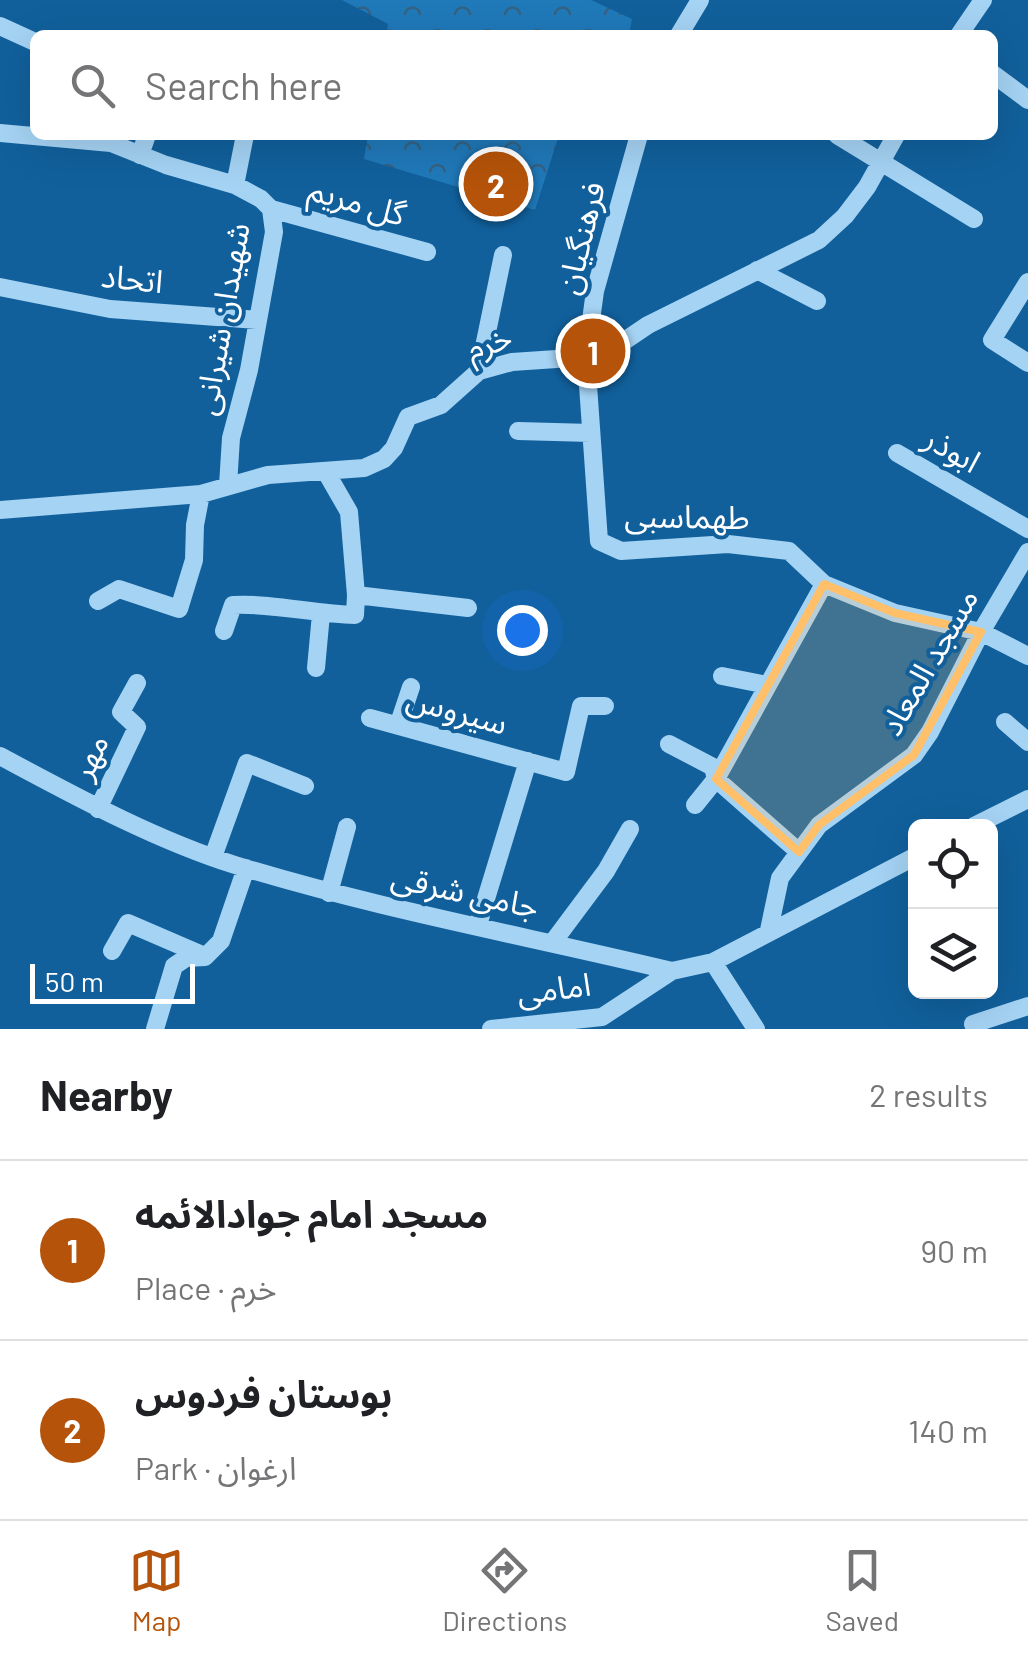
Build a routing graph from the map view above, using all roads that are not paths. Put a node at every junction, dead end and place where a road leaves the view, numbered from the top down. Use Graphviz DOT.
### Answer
graph roads {
  1 [pos="700,0"];
  2 [pos="983,0"];
  3 [pos="0,26"];
  4 [pos="684,30"];
  5 [pos="963,30"];
  6 [pos="30,40"];
  7 [pos="998,78"];
  8 [pos="1028,100"];
  9 [pos="0,133"];
  10 [pos="30,135"];
  11 [pos="84,140"];
  12 [pos="145,140"];
  13 [pos="244,140"];
  14 [pos="638,140"];
  15 [pos="846,140"];
  16 [pos="893,140"];
  17 [pos="140,155"];
  18 [pos="880,163"];
  19 [pos="235,186"];
  20 [pos="271,208"];
  21 [pos="974,218"];
  22 [pos="427,252"];
  23 [pos="503,255"];
  24 [pos="756,270"];
  25 [pos="1028,282"];
  26 [pos="0,287"];
  27 [pos="817,301"];
  28 [pos="258,320"];
  29 [pos="586,357"];
  30 [pos="1028,364"];
  31 [pos="479,371"];
  32 [pos="518,431"];
  33 [pos="592,433"];
  34 [pos="897,453"];
  35 [pos="326,472"];
  36 [pos="228,485"];
  37 [pos="201,494"];
  38 [pos="0,510"];
  39 [pos="1028,529"];
  40 [pos="1028,552"];
  41 [pos="824,584"];
  42 [pos="356,595"];
  43 [pos="98,601"];
  44 [pos="468,608"];
  45 [pos="321,614"];
  46 [pos="224,631"];
  47 [pos="981,632"];
  48 [pos="1028,656"];
  49 [pos="316,668"];
  50 [pos="722,676"];
  51 [pos="137,683"];
  52 [pos="767,685"];
  53 [pos="411,687"];
  54 [pos="605,706"];
  55 [pos="370,718"];
  56 [pos="1005,722"];
  57 [pos="398,726"];
  58 [pos="1028,742"];
  59 [pos="669,744"];
  60 [pos="0,756"];
  61 [pos="528,761"];
  62 [pos="716,779"];
  63 [pos="304,786"];
  64 [pos="1028,798"];
  65 [pos="695,805"];
  66 [pos="98,808"];
  67 [pos="988,819"];
  68 [pos="348,826"];
  69 [pos="630,829"];
  70 [pos="799,852"];
  71 [pos="213,857"];
  72 [pos="908,860"];
  73 [pos="246,868"];
  74 [pos="329,893"];
  75 [pos="478,925"];
  76 [pos="768,930"];
  77 [pos="553,942"];
  78 [pos="112,951"];
  79 [pos="205,956"];
  80 [pos="713,962"];
  81 [pos="672,971"];
  82 [pos="1028,1006"];
  83 [pos="574,1024"];
  84 [pos="973,1024"];
  85 [pos="155,1029"];
  86 [pos="492,1029"];
  87 [pos="756,1029"];
  1 -- 4 [label="street"];
  2 -- 5 [label="street"];
  3 -- 6 [label="street"];
  7 -- 8 [label="street"];
  9 -- 10 [label="street, شهیدان شیرانی"];
  11 -- 17 [label="street, شهیدان شیرانی"];
  12 -- 17 [label="street"];
  13 -- 19 [label="street"];
  14 -- 29 [label="street, فرهنگیان"];
  15 -- 18 [label="street"];
  16 -- 18 [label="street, خرم"];
  17 -- 19 [label="street, شهیدان شیرانی"];
  18 -- 21 [label="street"];
  18 -- 24 [label="street, خرم"];
  19 -- 20 [label="street, شهیدان شیرانی"];
  20 -- 22 [label="street, گل مریم"];
  20 -- 28 [label="street, شهیدان شیرانی"];
  23 -- 31 [label="street"];
  24 -- 27 [label="street"];
  24 -- 29 [label="street, خرم"];
  25 -- 30 [label="street"];
  26 -- 28 [label="street, اتحاد"];
  28 -- 36 [label="street, شهیدان شیرانی"];
  29 -- 31 [label="street, خرم"];
  29 -- 33 [label="street, طهماسبی"];
  31 -- 35 [label="street, خرم"];
  32 -- 33 [label="street"];
  33 -- 41 [label="street, طهماسبی"];
  34 -- 39 [label="street, ابوذر"];
  35 -- 36 [label="street, خرم"];
  35 -- 42 [label="street"];
  36 -- 37 [label="street, خرم"];
  37 -- 38 [label="street, خرم"];
  37 -- 43 [label="street"];
  40 -- 47 [label="street, مسجد المعاد"];
  41 -- 47 [label="street, طهماسبی"];
  41 -- 52 [label="street"];
  42 -- 44 [label="street"];
  42 -- 45 [label="street"];
  45 -- 46 [label="street"];
  45 -- 49 [label="street"];
  47 -- 48 [label="street, طهماسبی"];
  47 -- 70 [label="street, مسجد المعاد"];
  50 -- 52 [label="street"];
  51 -- 66 [label="street, مهر"];
  52 -- 62 [label="street"];
  53 -- 57 [label="street"];
  54 -- 61 [label="street, سیروس"];
  55 -- 57 [label="street, سیروس"];
  56 -- 58 [label="street"];
  57 -- 61 [label="street, سیروس"];
  59 -- 62 [label="street"];
  60 -- 66 [label="street, جامی شرقی"];
  61 -- 75 [label="street, سیروس"];
  62 -- 65 [label="street"];
  62 -- 70 [label="street"];
  63 -- 71 [label="street"];
  64 -- 67 [label="street"];
  66 -- 71 [label="street, جامی شرقی"];
  68 -- 74 [label="street"];
  69 -- 77 [label="street"];
  70 -- 76 [label="street, مسجد المعاد"];
  71 -- 73 [label="street, جامی شرقی"];
  72 -- 76 [label="street, جامی شرقی"];
  73 -- 74 [label="street, جامی شرقی"];
  73 -- 79 [label="street"];
  74 -- 75 [label="street, جامی شرقی"];
  75 -- 77 [label="street, جامی شرقی"];
  76 -- 80 [label="street, جامی شرقی"];
  77 -- 81 [label="street, جامی شرقی"];
  78 -- 79 [label="street"];
  79 -- 85 [label="street"];
  80 -- 81 [label="street, جامی شرقی"];
  80 -- 87 [label="street"];
  81 -- 83 [label="street, امامی"];
  82 -- 84 [label="street"];
  83 -- 86 [label="street, امامی"];
}
